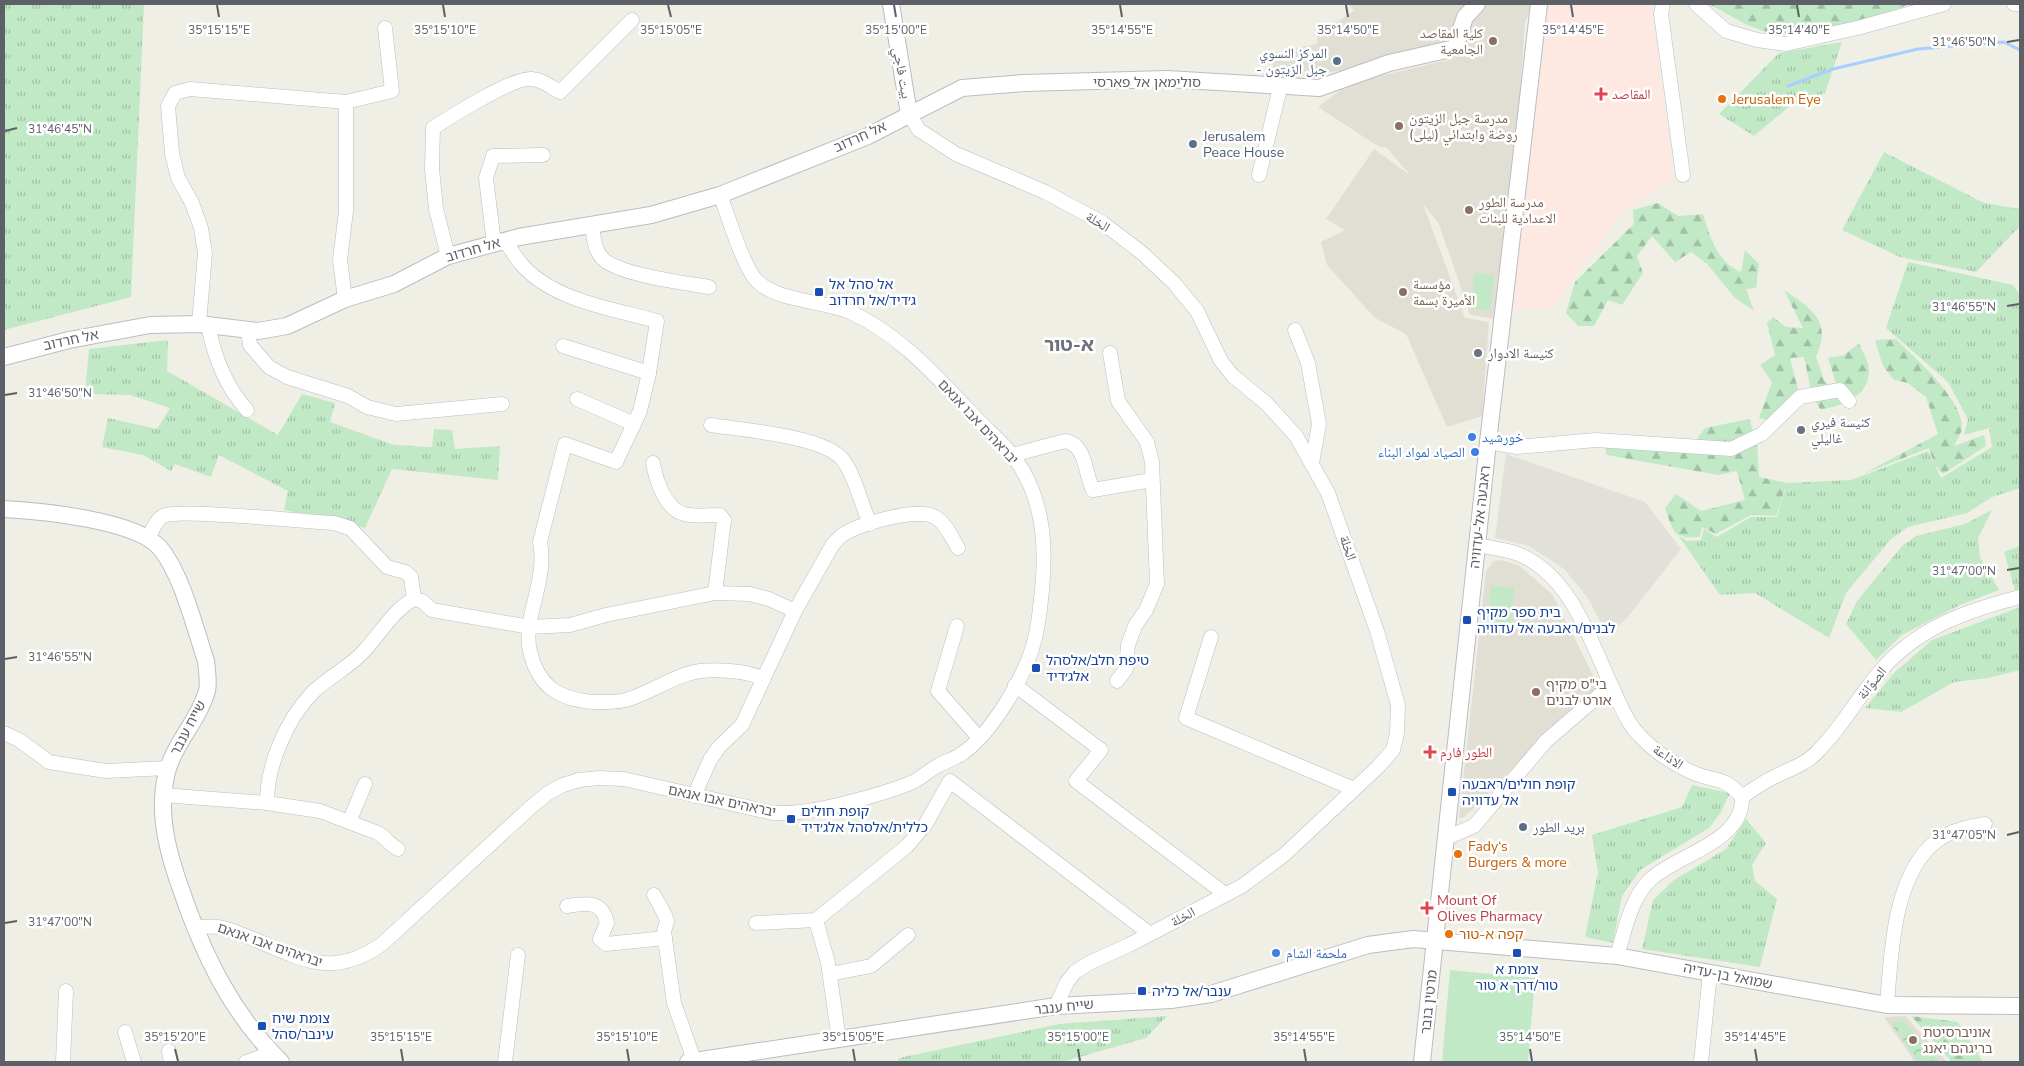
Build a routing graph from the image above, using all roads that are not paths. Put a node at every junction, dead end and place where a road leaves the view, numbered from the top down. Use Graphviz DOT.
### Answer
graph roads {
  1 [pos="890,4"];
  2 [pos="1478,4"];
  3 [pos="1539,4"];
  4 [pos="1663,4"];
  5 [pos="1696,4"];
  6 [pos="1944,4"];
  7 [pos="2014,4"];
  8 [pos="2020,4"];
  9 [pos="632,20"];
  10 [pos="385,28"];
  11 [pos="1280,88"];
  12 [pos="346,102"];
  13 [pos="909,114"];
  14 [pos="543,155"];
  15 [pos="1259,175"];
  16 [pos="1683,175"];
  17 [pos="720,195"];
  18 [pos="592,226"];
  19 [pos="499,242"];
  20 [pos="448,256"];
  21 [pos="709,287"];
  22 [pos="345,299"];
  23 [pos="204,324"];
  24 [pos="248,330"];
  25 [pos="1295,330"];
  26 [pos="563,346"];
  27 [pos="1110,353"];
  28 [pos="4,357"];
  29 [pos="649,374"];
  30 [pos="576,399"];
  31 [pos="1849,401"];
  32 [pos="502,404"];
  33 [pos="247,410"];
  34 [pos="634,424"];
  35 [pos="712,425"];
  36 [pos="1488,442"];
  37 [pos="1012,455"];
  38 [pos="653,463"];
  39 [pos="1312,463"];
  40 [pos="1152,480"];
  41 [pos="4,509"];
  42 [pos="870,524"];
  43 [pos="148,538"];
  44 [pos="1478,545"];
  45 [pos="958,548"];
  46 [pos="715,593"];
  47 [pos="2020,597"];
  48 [pos="414,599"];
  49 [pos="794,611"];
  50 [pos="957,626"];
  51 [pos="530,627"];
  52 [pos="1210,637"];
  53 [pos="764,678"];
  54 [pos="1117,681"];
  55 [pos="1015,685"];
  56 [pos="1611,685"];
  57 [pos="4,733"];
  58 [pos="979,738"];
  59 [pos="168,768"];
  60 [pos="932,770"];
  61 [pos="950,781"];
  62 [pos="365,784"];
  63 [pos="1354,789"];
  64 [pos="163,795"];
  65 [pos="694,796"];
  66 [pos="1742,797"];
  67 [pos="267,803"];
  68 [pos="350,822"];
  69 [pos="1984,824"];
  70 [pos="1446,838"];
  71 [pos="398,849"];
  72 [pos="1225,894"];
  73 [pos="654,895"];
  74 [pos="567,906"];
  75 [pos="816,920"];
  76 [pos="756,923"];
  77 [pos="194,928"];
  78 [pos="1150,934"];
  79 [pos="908,935"];
  80 [pos="665,938"];
  81 [pos="1436,941"];
  82 [pos="518,955"];
  83 [pos="1618,956"];
  84 [pos="1710,972"];
  85 [pos="830,974"];
  86 [pos="66,992"];
  87 [pos="1887,1005"];
  88 [pos="1056,1006"];
  89 [pos="2020,1006"];
  90 [pos="125,1032"];
  91 [pos="839,1040"];
  92 [pos="277,1058"];
  93 [pos="691,1061"];
  94 [pos="63,1062"];
  95 [pos="134,1062"];
  96 [pos="246,1062"];
  97 [pos="505,1062"];
  98 [pos="1422,1062"];
  99 [pos="1701,1062"];
  1 -- 13 [label="street, بيت فاجي"];
  2 -- 11 [label="street, סולימאן אל פארסי"];
  3 -- 36 [label="street, ראבעה אל-עדוויה"];
  4 -- 16 [label="street"];
  5 -- 6 [label="street"];
  7 -- 8 [label="street"];
  9 -- 20 [label="street"];
  10 -- 12 [label="street"];
  11 -- 13 [label="street, סולימאן אל פארסי"];
  11 -- 15 [label="street"];
  12 -- 22 [label="street"];
  12 -- 23 [label="street"];
  13 -- 17 [label="street, אל חרדוב"];
  13 -- 39 [label="street, الخلة"];
  14 -- 19 [label="street"];
  17 -- 18 [label="street, אל חרדוב"];
  17 -- 37 [label="street, יבראהים אבו אנאם"];
  18 -- 19 [label="street, אל חרדוב"];
  18 -- 21 [label="street"];
  19 -- 20 [label="street, אל חרדוב"];
  19 -- 29 [label="street"];
  20 -- 22 [label="street, אל חרדוב"];
  22 -- 24 [label="street, אל חרדוב"];
  23 -- 24 [label="street, אל חרדוב"];
  23 -- 28 [label="street, אל חרדוב"];
  23 -- 33 [label="street"];
  24 -- 32 [label="street"];
  25 -- 39 [label="street"];
  26 -- 29 [label="street"];
  27 -- 40 [label="street"];
  29 -- 34 [label="street"];
  30 -- 34 [label="street"];
  31 -- 36 [label="street"];
  34 -- 51 [label="street"];
  35 -- 42 [label="street"];
  36 -- 44 [label="street, ראבעה אל-עדוויה"];
  37 -- 40 [label="street"];
  37 -- 55 [label="street, יבראהים אבו אנאם"];
  38 -- 46 [label="street"];
  39 -- 63 [label="street, الخلة"];
  40 -- 54 [label="street"];
  41 -- 43 [label="street, שייח ענבר"];
  42 -- 45 [label="street"];
  42 -- 49 [label="street"];
  43 -- 48 [label="street"];
  43 -- 59 [label="street, שייח ענבר"];
  44 -- 56 [label="street, الاذاعة"];
  44 -- 70 [label="street, ראבעה אל-עדוויה"];
  46 -- 49 [label="street"];
  46 -- 51 [label="street"];
  47 -- 66 [label="street, الصوّانة"];
  48 -- 51 [label="street"];
  48 -- 67 [label="street"];
  49 -- 53 [label="street"];
  50 -- 58 [label="street"];
  51 -- 53 [label="street"];
  52 -- 63 [label="street"];
  53 -- 65 [label="street"];
  55 -- 58 [label="street, יבראהים אבו אנאם"];
  55 -- 72 [label="street"];
  56 -- 66 [label="street, الاذاعة"];
  56 -- 70 [label="street"];
  57 -- 59 [label="street"];
  58 -- 60 [label="street, יבראהים אבו אנאם"];
  59 -- 64 [label="street, שייח ענבר"];
  60 -- 61 [label="street"];
  60 -- 65 [label="street, יבראהים אבו אנאם"];
  61 -- 75 [label="street"];
  61 -- 78 [label="street"];
  62 -- 68 [label="street"];
  63 -- 72 [label="street, الخلة"];
  64 -- 67 [label="street"];
  64 -- 77 [label="street, שייח ענבר"];
  65 -- 77 [label="street, יבראהים אבו אנאם"];
  66 -- 83 [label="street"];
  67 -- 68 [label="street"];
  68 -- 71 [label="street"];
  69 -- 87 [label="street"];
  70 -- 81 [label="street, ראבעה אל-עדוויה"];
  72 -- 78 [label="street, الخلة"];
  73 -- 80 [label="street"];
  74 -- 80 [label="street"];
  75 -- 76 [label="street"];
  75 -- 85 [label="street"];
  77 -- 92 [label="street, שייח ענבר"];
  78 -- 88 [label="street, الخلة"];
  79 -- 85 [label="street"];
  80 -- 93 [label="street"];
  81 -- 83 [label="street, שמואל בן-עדיה"];
  81 -- 88 [label="street, שייח ענבר"];
  81 -- 98 [label="street, מרטין בובר"];
  82 -- 97 [label="street"];
  83 -- 84 [label="street, שמואל בן-עדיה"];
  84 -- 87 [label="street, שמואל בן-עדיה"];
  84 -- 99 [label="street"];
  85 -- 91 [label="street"];
  86 -- 94 [label="street"];
  87 -- 89 [label="street, שמואל בן-עדיה"];
  88 -- 91 [label="street, שייח ענבר"];
  90 -- 95 [label="street"];
  91 -- 93 [label="street, שייח ענבר"];
  92 -- 96 [label="street, שייח ענבר"];
}
